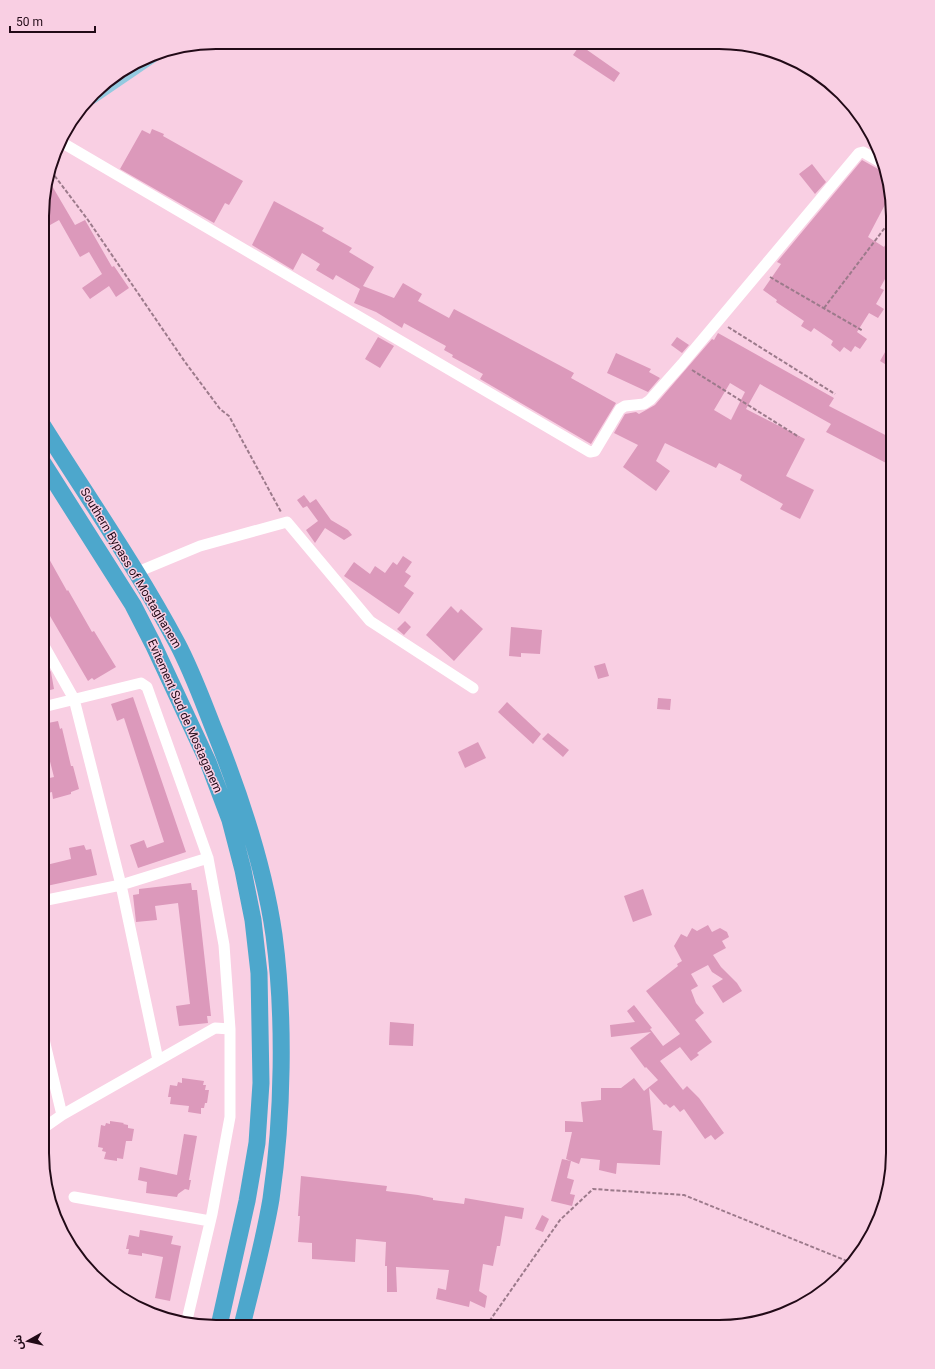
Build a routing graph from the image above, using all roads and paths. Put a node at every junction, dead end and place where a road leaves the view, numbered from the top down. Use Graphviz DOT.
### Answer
graph roads {
  1 [pos="65,144"];
  2 [pos="876,159"];
  3 [pos="54,175"];
  4 [pos="886,226"];
  5 [pos="770,276"];
  6 [pos="824,308"];
  7 [pos="719,321"];
  8 [pos="863,331"];
  9 [pos="682,364"];
  10 [pos="835,394"];
  11 [pos="49,436"];
  12 [pos="799,437"];
  13 [pos="49,472"];
  14 [pos="287,522"];
  15 [pos="135,573"];
  16 [pos="49,655"];
  17 [pos="473,688"];
  18 [pos="74,699"];
  19 [pos="49,705"];
  20 [pos="208,858"];
  21 [pos="121,885"];
  22 [pos="49,900"];
  23 [pos="230,1029"];
  24 [pos="49,1060"];
  25 [pos="158,1060"];
  26 [pos="62,1115"];
  27 [pos="49,1124"];
  28 [pos="74,1197"];
  29 [pos="210,1221"];
  30 [pos="846,1261"];
  31 [pos="187,1318"];
  32 [pos="220,1320"];
  33 [pos="243,1320"];
  34 [pos="490,1320"];
  1 -- 9 [label="street"];
  2 -- 7 [label="street"];
  3 -- 14 [label="path"];
  4 -- 6 [label="path"];
  5 -- 6 [label="path"];
  6 -- 8 [label="path"];
  7 -- 9 [label="street"];
  7 -- 10 [label="path"];
  9 -- 12 [label="path"];
  11 -- 15 [label="highway, Southern Bypass of Mostaghanem"];
  13 -- 32 [label="highway, Evitement Sud de Mostaganem"];
  14 -- 15 [label="street"];
  14 -- 17 [label="street"];
  15 -- 33 [label="highway, Southern Bypass of Mostaghanem"];
  16 -- 18 [label="street"];
  18 -- 19 [label="street"];
  18 -- 20 [label="street"];
  18 -- 21 [label="street"];
  20 -- 21 [label="street"];
  20 -- 23 [label="street"];
  21 -- 22 [label="street"];
  21 -- 25 [label="street"];
  23 -- 25 [label="street"];
  23 -- 29 [label="street"];
  24 -- 26 [label="street"];
  25 -- 26 [label="street"];
  26 -- 27 [label="street"];
  28 -- 29 [label="street"];
  29 -- 31 [label="street"];
  30 -- 34 [label="path"];
}
